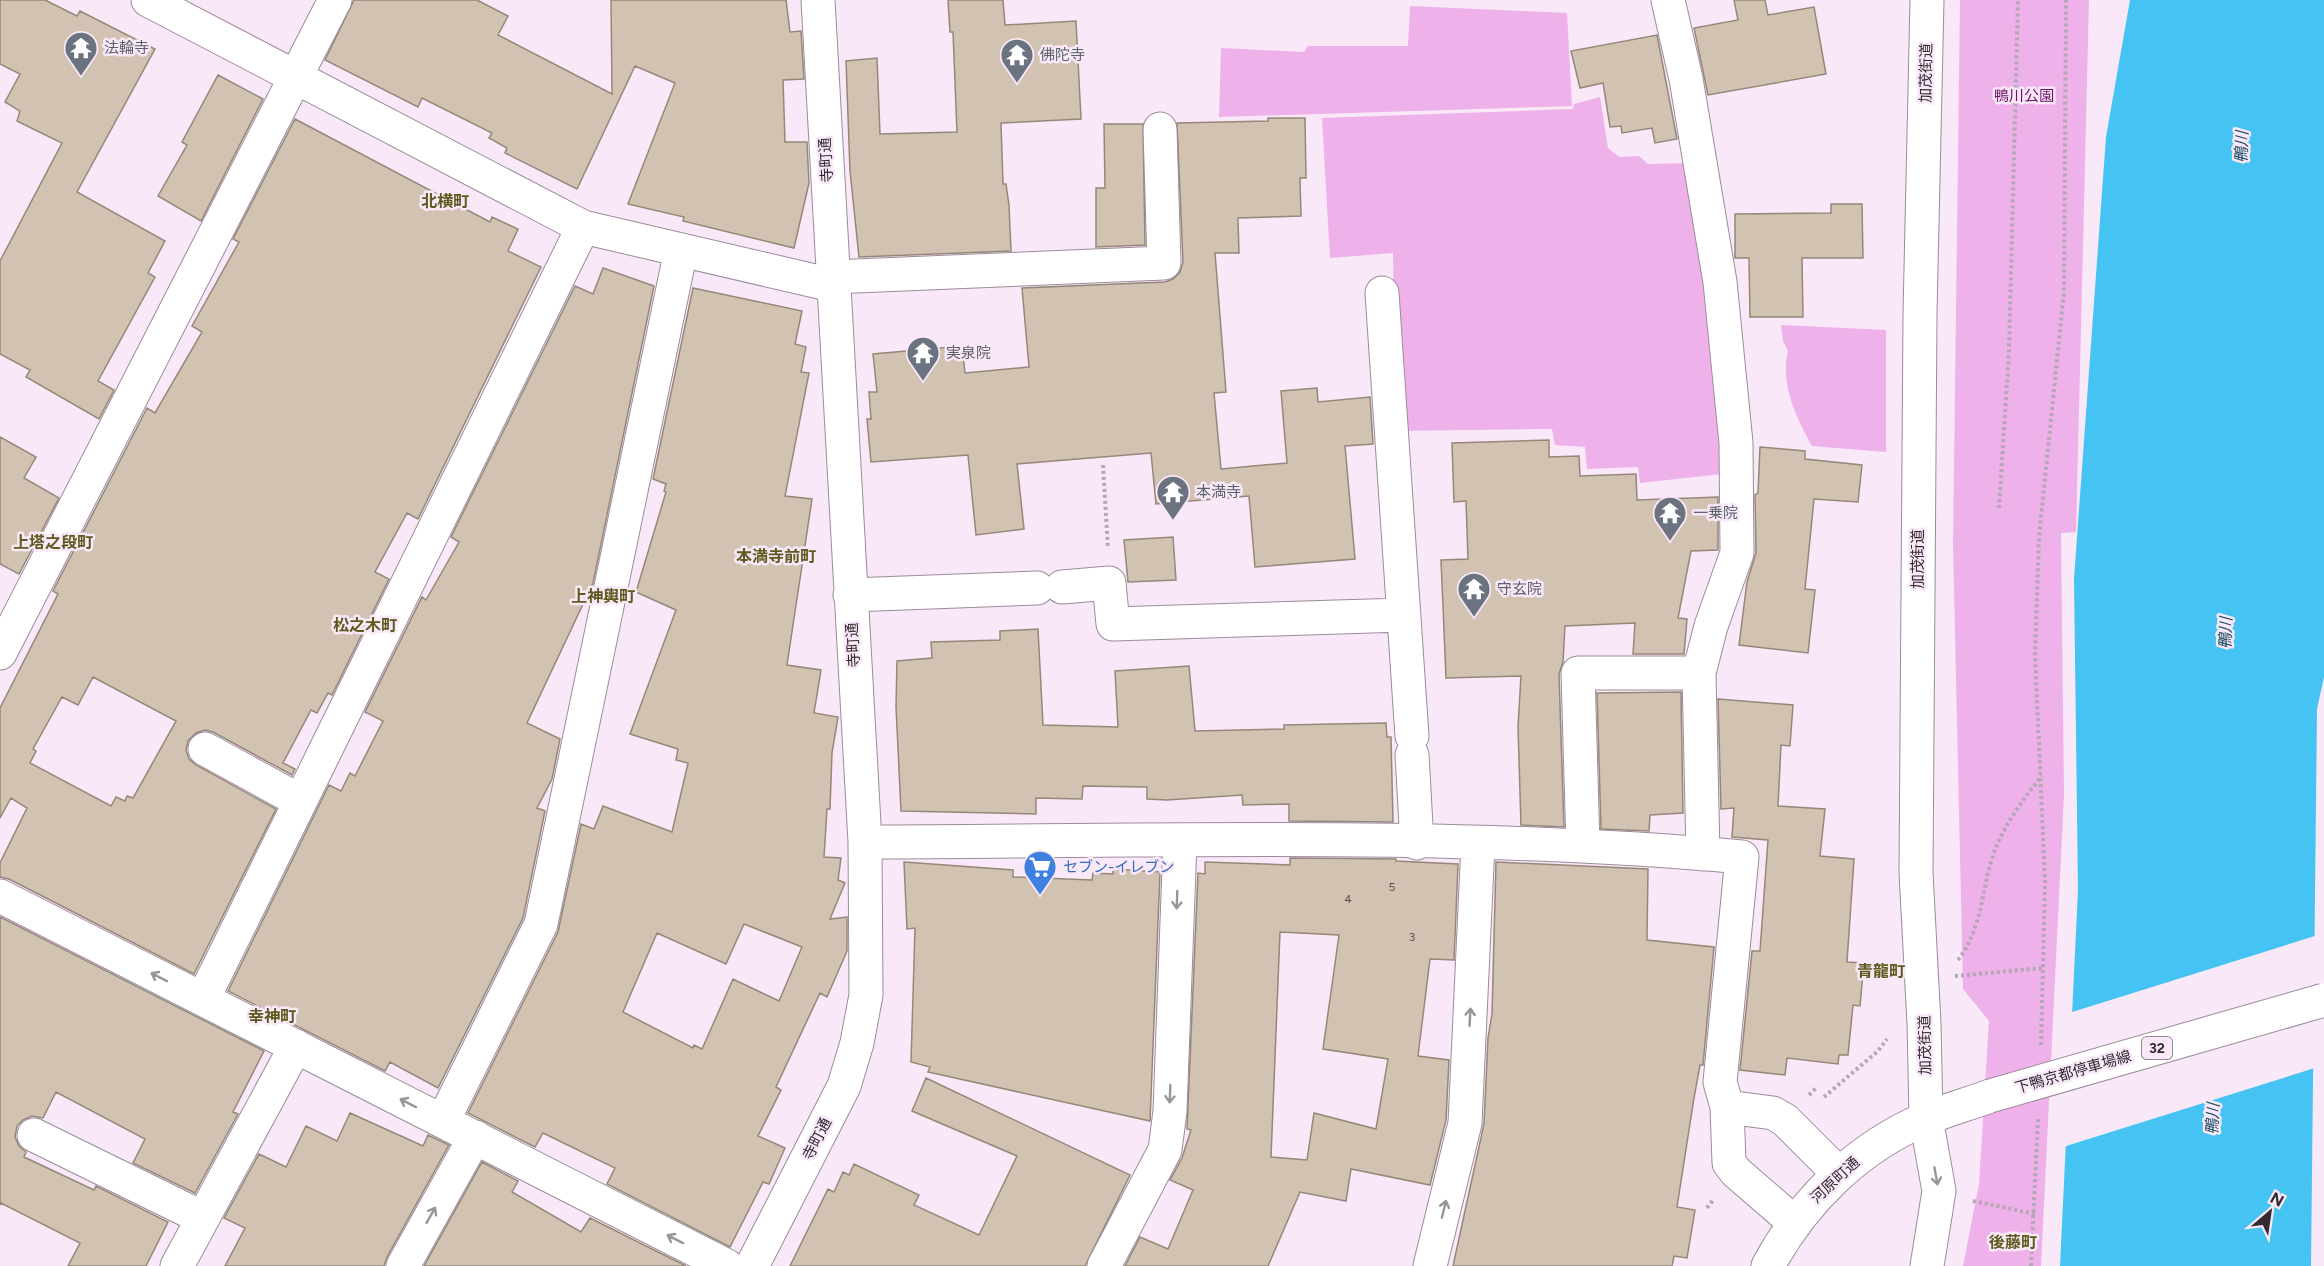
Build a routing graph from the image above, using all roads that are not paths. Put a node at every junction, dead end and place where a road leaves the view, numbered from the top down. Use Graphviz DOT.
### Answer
graph roads {
  1 [pos="148,0"];
  2 [pos="335,0"];
  3 [pos="818,0"];
  4 [pos="1668,0"];
  5 [pos="1927,0"];
  6 [pos="294,76"];
  7 [pos="1160,129"];
  8 [pos="583,227"];
  9 [pos="681,250"];
  10 [pos="832,281"];
  11 [pos="1382,293"];
  12 [pos="850,595"];
  13 [pos="1402,615"];
  14 [pos="0,652"];
  15 [pos="1699,673"];
  16 [pos="205,749"];
  17 [pos="300,801"];
  18 [pos="1180,841"];
  19 [pos="865,842"];
  20 [pos="1417,843"];
  21 [pos="1478,844"];
  22 [pos="1583,846"];
  23 [pos="1703,854"];
  24 [pos="0,896"];
  25 [pos="203,999"];
  26 [pos="2324,1000"];
  27 [pos="296,1046"];
  28 [pos="1726,1107"];
  29 [pos="1926,1118"];
  30 [pos="443,1121"];
  31 [pos="34,1135"];
  32 [pos="475,1137"];
  33 [pos="1838,1173"];
  34 [pos="203,1218"];
  35 [pos="1795,1223"];
  36 [pos="177,1266"];
  37 [pos="402,1266"];
  38 [pos="727,1266"];
  39 [pos="752,1266"];
  40 [pos="1104,1266"];
  41 [pos="1430,1266"];
  42 [pos="1768,1266"];
  43 [pos="1927,1266"];
  1 -- 6 [label="street"];
  2 -- 6 [label="street"];
  3 -- 10 [label="street, 寺町通"];
  4 -- 15 [label="street"];
  5 -- 29 [label="street, 加茂街道"];
  6 -- 8 [label="street"];
  6 -- 14 [label="street"];
  7 -- 10 [label="street"];
  8 -- 9 [label="street"];
  8 -- 17 [label="street"];
  9 -- 10 [label="street"];
  9 -- 30 [label="street"];
  10 -- 12 [label="street, 寺町通"];
  11 -- 13 [label="street"];
  12 -- 13 [label="street"];
  12 -- 19 [label="street, 寺町通"];
  13 -- 20 [label="street"];
  15 -- 22 [label="street"];
  15 -- 23 [label="street"];
  16 -- 17 [label="street"];
  17 -- 25 [label="street"];
  18 -- 19 [label="street"];
  18 -- 20 [label="street"];
  18 -- 40 [label="street, one-way"];
  19 -- 39 [label="street, 寺町通"];
  20 -- 21 [label="street"];
  21 -- 22 [label="street"];
  41 -- 21 [label="street, one-way"];
  22 -- 23 [label="street"];
  23 -- 28 [label="street"];
  25 -- 24 [label="street, one-way"];
  25 -- 27 [label="street"];
  26 -- 29 [label="street, 下鴨京都停車場線 / 32, bridge"];
  30 -- 27 [label="street, one-way"];
  27 -- 34 [label="street"];
  28 -- 33 [label="street"];
  28 -- 35 [label="street"];
  29 -- 33 [label="street, 河原町通 / 32"];
  29 -- 43 [label="street, 加茂街道, one-way"];
  30 -- 32 [label="street"];
  31 -- 34 [label="street"];
  37 -- 32 [label="street, one-way"];
  38 -- 32 [label="street, one-way"];
  33 -- 35 [label="street, 河原町通 / 32"];
  34 -- 36 [label="street"];
  35 -- 42 [label="street, 河原町通 / 32"];
}
